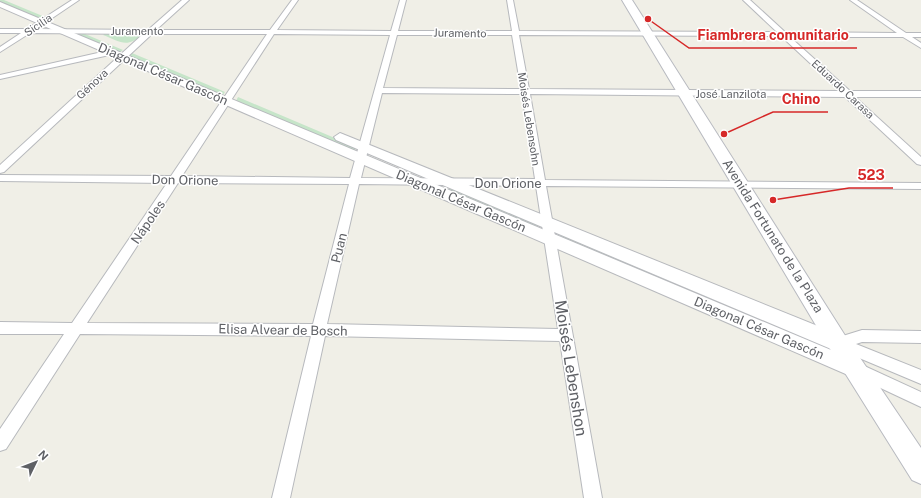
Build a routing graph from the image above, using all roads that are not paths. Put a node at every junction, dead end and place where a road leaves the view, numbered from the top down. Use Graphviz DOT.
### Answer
graph roads {
  1 [pos="9,0"];
  2 [pos="76,0"];
  3 [pos="186,0"];
  4 [pos="295,0"];
  5 [pos="403,0"];
  6 [pos="510,0"];
  7 [pos="627,0"];
  8 [pos="746,0"];
  9 [pos="853,0"];
  10 [pos="0,4"];
  11 [pos="47,20"];
  12 [pos="0,30"];
  13 [pos="31,30"];
  14 [pos="62,30"];
  15 [pos="83,31"];
  16 [pos="151,31"];
  17 [pos="272,32"];
  18 [pos="394,32"];
  19 [pos="515,34"];
  20 [pos="648,34"];
  21 [pos="784,35"];
  22 [pos="906,35"];
  23 [pos="921,36"];
  24 [pos="921,46"];
  25 [pos="0,50"];
  26 [pos="121,52"];
  27 [pos="0,77"];
  28 [pos="378,90"];
  29 [pos="525,92"];
  30 [pos="847,93"];
  31 [pos="685,94"];
  32 [pos="921,94"];
  33 [pos="230,97"];
  34 [pos="362,152"];
  35 [pos="921,162"];
  36 [pos="0,170"];
  37 [pos="0,178"];
  38 [pos="176,180"];
  39 [pos="356,181"];
  40 [pos="417,182"];
  41 [pos="450,182"];
  42 [pos="539,183"];
  43 [pos="741,185"];
  44 [pos="921,186"];
  45 [pos="547,223"];
  46 [pos="550,238"];
  47 [pos="0,328"];
  48 [pos="77,328"];
  49 [pos="318,330"];
  50 [pos="566,335"];
  51 [pos="921,337"];
  52 [pos="838,342"];
  53 [pos="855,369"];
  54 [pos="921,377"];
  55 [pos="921,400"];
  56 [pos="0,443"];
  57 [pos="921,471"];
  58 [pos="281,498"];
  59 [pos="593,498"];
  1 -- 11 [label="street, Diagonal César Gascón"];
  2 -- 11 [label="street, Sicilia"];
  3 -- 16 [label="street, Génova"];
  4 -- 17 [label="street, Nápoles"];
  5 -- 18 [label="street, Puan"];
  6 -- 19 [label="street, Moisés Lebensohn"];
  7 -- 20 [label="main road, Avenida Fortunato de la Plaza"];
  8 -- 21 [label="street, Eduardo Carasa"];
  9 -- 22 [label="street"];
  10 -- 11 [label="street, Diagonal César Gascón"];
  11 -- 13 [label="street, Sicilia"];
  11 -- 14 [label="street, Diagonal César Gascón"];
  11 -- 15 [label="street, Diagonal César Gascón"];
  12 -- 13 [label="street, Juramento"];
  13 -- 14 [label="street, Juramento"];
  13 -- 25 [label="street, Sicilia"];
  14 -- 15 [label="street, Juramento"];
  14 -- 26 [label="street, Diagonal César Gascón"];
  15 -- 16 [label="street, Juramento"];
  15 -- 26 [label="street, Diagonal César Gascón"];
  16 -- 17 [label="street, Juramento"];
  16 -- 26 [label="street, Génova"];
  17 -- 18 [label="street, Juramento"];
  17 -- 33 [label="street, Nápoles"];
  18 -- 19 [label="street, Juramento"];
  18 -- 28 [label="street, Puan"];
  19 -- 20 [label="street, Juramento"];
  19 -- 29 [label="street, Moisés Lebensohn"];
  20 -- 21 [label="street, Juramento"];
  20 -- 31 [label="main road, Avenida Fortunato de la Plaza"];
  21 -- 22 [label="street, Juramento"];
  21 -- 30 [label="street, Eduardo Carasa"];
  22 -- 23 [label="street, Juramento"];
  22 -- 24 [label="street"];
  26 -- 27 [label="street"];
  26 -- 33 [label="street, Diagonal César Gascón"];
  26 -- 36 [label="street, Génova"];
  28 -- 29 [label="street, José Lanzilota"];
  28 -- 34 [label="street, Puan"];
  29 -- 31 [label="street, José Lanzilota"];
  29 -- 42 [label="street, Moisés Lebensohn"];
  30 -- 31 [label="street, José Lanzilota"];
  30 -- 32 [label="street, José Lanzilota"];
  30 -- 35 [label="street, Eduardo Carasa"];
  31 -- 43 [label="main road, Avenida Fortunato de la Plaza"];
  33 -- 34 [label="street, Diagonal César Gascón"];
  33 -- 38 [label="street, Nápoles"];
  34 -- 39 [label="street, Puan"];
  34 -- 40 [label="street, Diagonal César Gascón"];
  34 -- 41 [label="street, Diagonal César Gascón"];
  37 -- 38 [label="street, Don Orione"];
  38 -- 39 [label="street, Don Orione"];
  38 -- 48 [label="street, Nápoles"];
  39 -- 40 [label="street, Don Orione"];
  39 -- 49 [label="street, Puan"];
  40 -- 41 [label="street, Don Orione"];
  40 -- 46 [label="street, Diagonal César Gascón"];
  41 -- 42 [label="street, Don Orione"];
  41 -- 45 [label="street, Diagonal César Gascón"];
  42 -- 43 [label="street, Don Orione"];
  42 -- 45 [label="street, Moisés Lebensohn"];
  43 -- 44 [label="street, Don Orione"];
  43 -- 52 [label="main road, Avenida Fortunato de la Plaza"];
  45 -- 46 [label="street, Moisés Lebensohn"];
  45 -- 52 [label="street, Diagonal César Gascón"];
  46 -- 50 [label="street, Moisés Lebenshon"];
  46 -- 53 [label="street, Diagonal César Gascón"];
  47 -- 48 [label="street, Elisa Alvear de Bosch"];
  48 -- 49 [label="street, Elisa Alvear de Bosch"];
  48 -- 56 [label="street, Nápoles"];
  49 -- 50 [label="street, Elisa Alvear de Bosch"];
  49 -- 58 [label="street, Puan"];
  50 -- 59 [label="street, Moisés Lebenshon"];
  51 -- 52 [label="street"];
  52 -- 53 [label="main road, Avenida Fortunato de la Plaza"];
  52 -- 54 [label="street, Diagonal César Gascón"];
  53 -- 55 [label="street, Diagonal César Gascón"];
  53 -- 57 [label="main road, Avenida Fortunato de la Plaza"];
}
